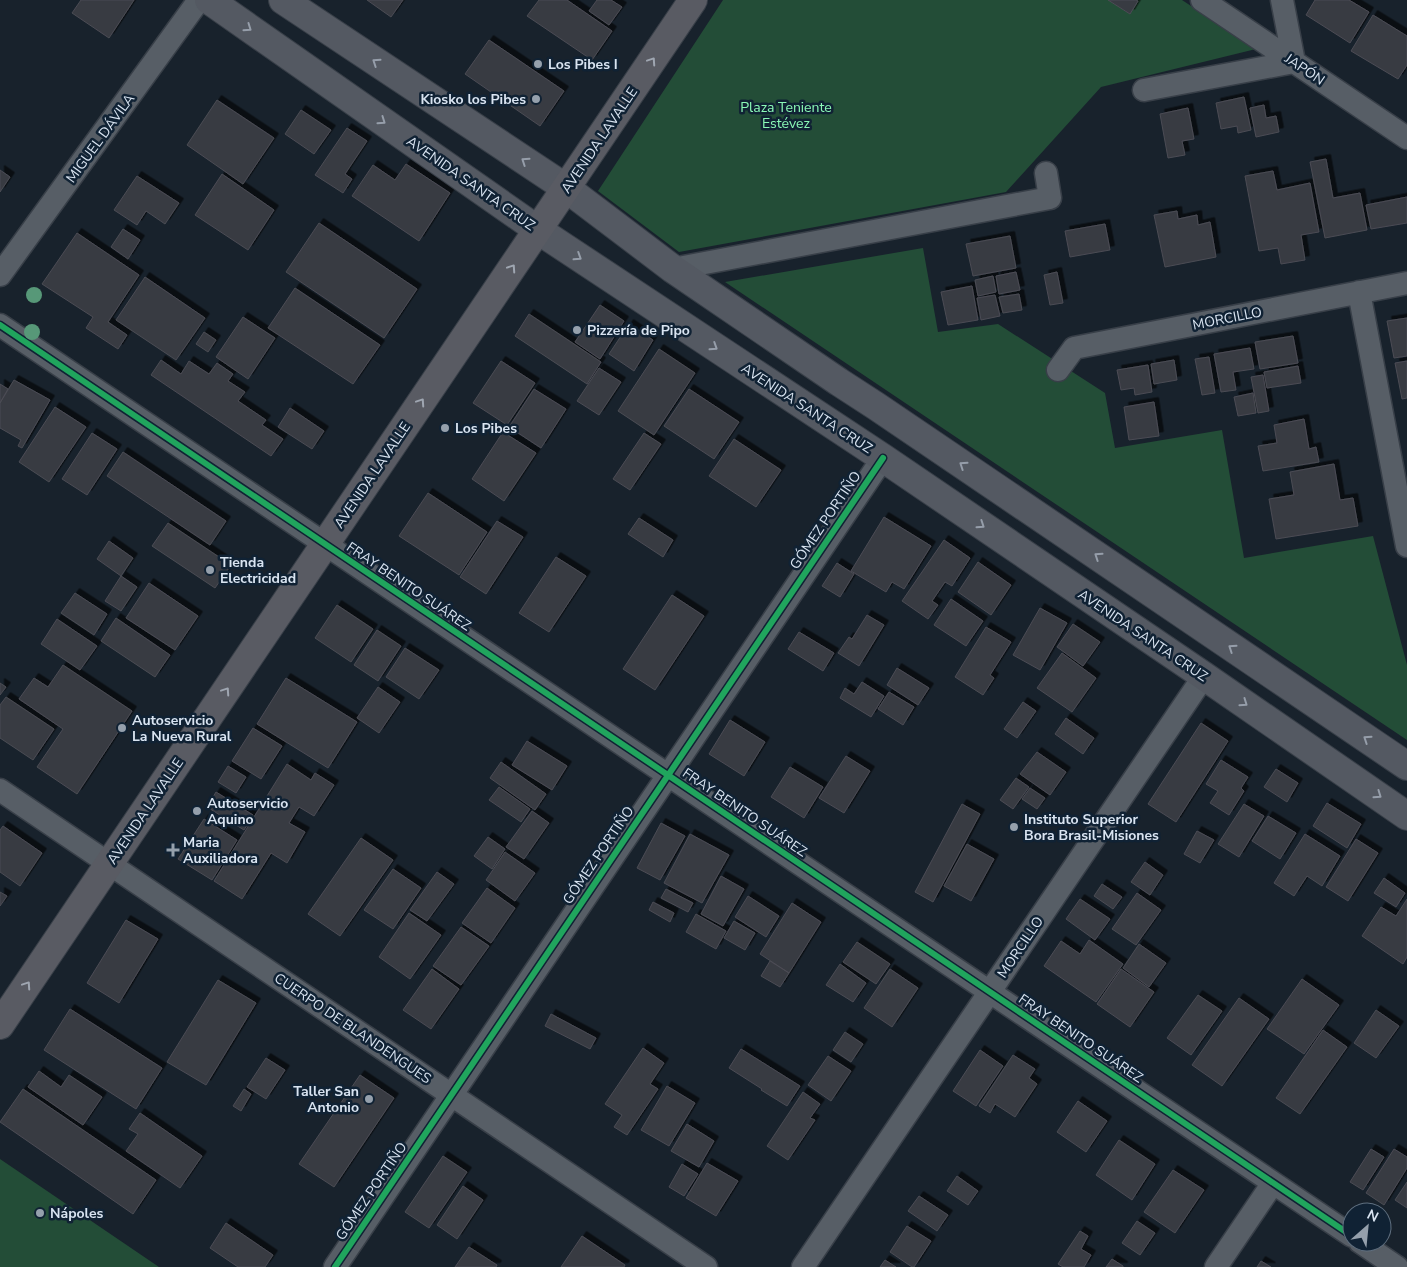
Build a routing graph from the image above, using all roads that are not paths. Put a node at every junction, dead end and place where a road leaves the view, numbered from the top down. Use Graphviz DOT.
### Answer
graph roads {
  1 [pos="199,0"];
  2 [pos="208,0"];
  3 [pos="283,0"];
  4 [pos="693,0"];
  5 [pos="1202,0"];
  6 [pos="1282,0"];
  7 [pos="1294,62"];
  8 [pos="1144,90"];
  9 [pos="1407,138"];
  10 [pos="1046,173"];
  11 [pos="566,188"];
  12 [pos="538,230"];
  13 [pos="673,269"];
  14 [pos="0,275"];
  15 [pos="1407,283"];
  16 [pos="1359,292"];
  17 [pos="0,325"];
  18 [pos="1058,370"];
  19 [pos="882,458"];
  20 [pos="325,544"];
  21 [pos="1407,546"];
  22 [pos="1204,676"];
  23 [pos="1407,766"];
  24 [pos="668,775"];
  25 [pos="0,790"];
  26 [pos="1407,816"];
  27 [pos="109,864"];
  28 [pos="990,992"];
  29 [pos="0,1025"];
  30 [pos="451,1094"];
  31 [pos="1273,1183"];
  32 [pos="1342,1229"];
  33 [pos="1375,1252"];
  34 [pos="334,1267"];
  35 [pos="706,1267"];
  36 [pos="803,1267"];
  37 [pos="1216,1267"];
  38 [pos="1398,1267"];
  1 -- 14 [label="street, MIGUEL DÁVILA"];
  2 -- 12 [label="main road, AVENIDA SANTA CRUZ, one-way"];
  11 -- 3 [label="main road, one-way"];
  11 -- 4 [label="main road, AVENIDA LAVALLE, one-way"];
  5 -- 7 [label="street, JAPÓN"];
  6 -- 7 [label="street"];
  7 -- 8 [label="street"];
  7 -- 9 [label="street, JAPÓN"];
  10 -- 13 [label="street"];
  11 -- 12 [label="main road, AVENIDA LAVALLE"];
  11 -- 13 [label="main road"];
  12 -- 19 [label="main road, AVENIDA SANTA CRUZ, one-way"];
  20 -- 12 [label="main road, AVENIDA LAVALLE, one-way"];
  23 -- 13 [label="main road, one-way"];
  15 -- 16 [label="street, MORCILLO"];
  16 -- 18 [label="street, MORCILLO"];
  16 -- 21 [label="street"];
  17 -- 20 [label="street, FRAY BENITO SUÁREZ"];
  19 -- 22 [label="main road, AVENIDA SANTA CRUZ, one-way"];
  19 -- 24 [label="street, GÓMEZ PORTIÑO"];
  20 -- 24 [label="street, FRAY BENITO SUÁREZ"];
  27 -- 20 [label="main road, AVENIDA LAVALLE, one-way"];
  22 -- 26 [label="main road, AVENIDA SANTA CRUZ, one-way"];
  22 -- 28 [label="street, MORCILLO"];
  24 -- 28 [label="street, FRAY BENITO SUÁREZ"];
  24 -- 30 [label="street, GÓMEZ PORTIÑO"];
  25 -- 27 [label="street, CUERPO DE BLANDENGUES"];
  29 -- 27 [label="main road, AVENIDA LAVALLE, one-way"];
  27 -- 30 [label="street, CUERPO DE BLANDENGUES"];
  28 -- 31 [label="street, FRAY BENITO SUÁREZ"];
  28 -- 36 [label="street, MORCILLO"];
  30 -- 34 [label="street, GÓMEZ PORTIÑO"];
  30 -- 35 [label="street, CUERPO DE BLANDENGUES"];
  31 -- 32 [label="street, FRAY BENITO SUÁREZ"];
  31 -- 37 [label="street"];
  33 -- 38 [label="street"];
}
